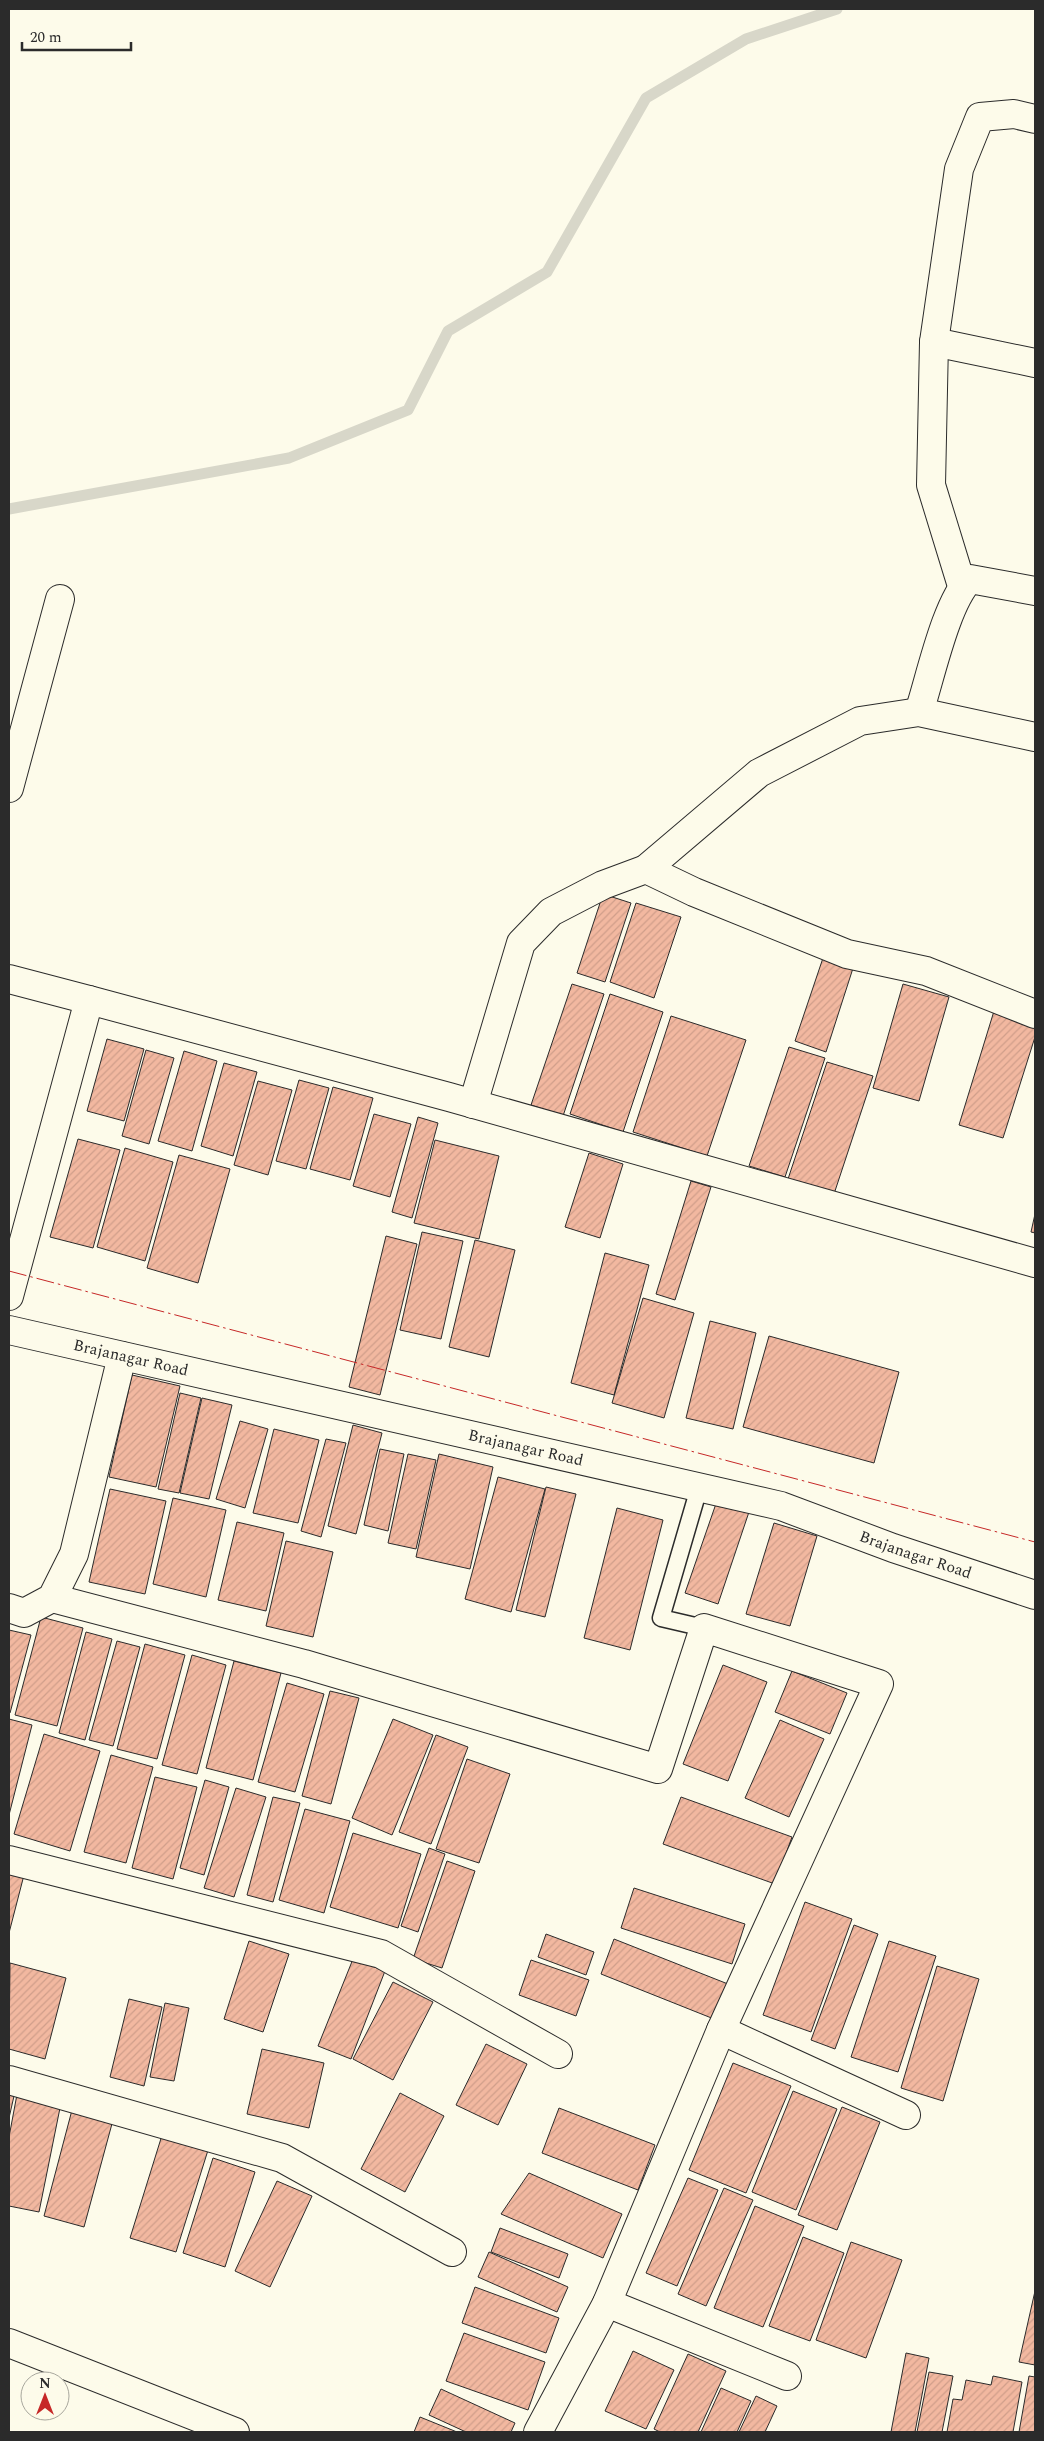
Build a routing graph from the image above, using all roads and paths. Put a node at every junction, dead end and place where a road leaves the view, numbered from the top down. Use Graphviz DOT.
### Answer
graph roads {
  1 [pos="1035,119"];
  2 [pos="934,342"];
  3 [pos="1035,363"];
  4 [pos="962,586"];
  5 [pos="1035,590"];
  6 [pos="60,598"];
  7 [pos="919,712"];
  8 [pos="1035,737"];
  9 [pos="9,788"];
  10 [pos="646,869"];
  11 [pos="9,979"];
  12 [pos="89,1000"];
  13 [pos="1035,1014"];
  14 [pos="473,1104"];
  15 [pos="1035,1263"];
  16 [pos="9,1296"];
  17 [pos="9,1330"];
  18 [pos="122,1356"];
  19 [pos="700,1488"];
  20 [pos="1035,1595"];
  21 [pos="52,1598"];
  22 [pos="9,1608"];
  23 [pos="704,1628"];
  24 [pos="9,1860"];
  25 [pos="721,2030"];
  26 [pos="558,2054"];
  27 [pos="9,2080"];
  28 [pos="906,2115"];
  29 [pos="452,2252"];
  30 [pos="608,2303"];
  31 [pos="9,2343"];
  32 [pos="787,2376"];
  33 [pos="235,2432"];
  34 [pos="538,2432"];
  1 -- 2 [label="street"];
  2 -- 3 [label="street"];
  2 -- 4 [label="street"];
  4 -- 5 [label="street"];
  4 -- 7 [label="street"];
  6 -- 9 [label="street"];
  7 -- 8 [label="street"];
  7 -- 10 [label="street"];
  10 -- 13 [label="street"];
  10 -- 14 [label="street"];
  11 -- 12 [label="street"];
  12 -- 14 [label="street"];
  12 -- 16 [label="street"];
  14 -- 15 [label="street"];
  17 -- 18 [label="street, Brajanagar Road"];
  18 -- 19 [label="street, Brajanagar Road"];
  18 -- 21 [label="street"];
  19 -- 20 [label="street, Brajanagar Road"];
  19 -- 23 [label="lane"];
  21 -- 22 [label="street"];
  21 -- 23 [label="street"];
  23 -- 25 [label="street"];
  24 -- 26 [label="street"];
  25 -- 28 [label="street"];
  25 -- 30 [label="street"];
  27 -- 29 [label="street"];
  30 -- 32 [label="street"];
  30 -- 34 [label="street"];
  31 -- 33 [label="street"];
}
